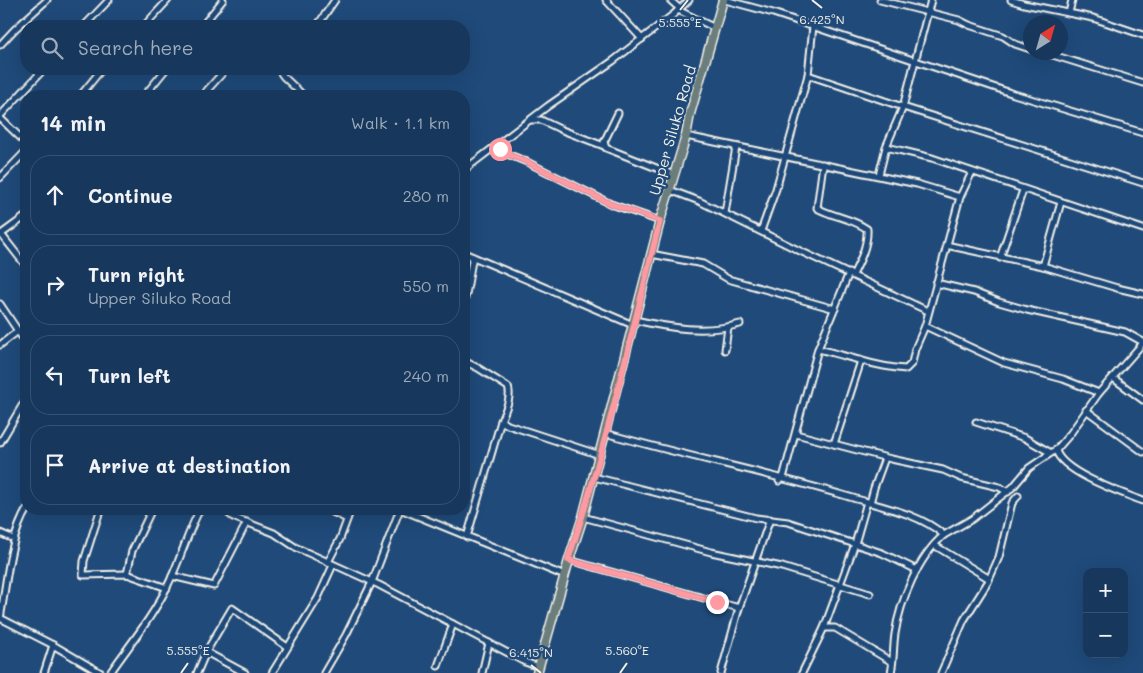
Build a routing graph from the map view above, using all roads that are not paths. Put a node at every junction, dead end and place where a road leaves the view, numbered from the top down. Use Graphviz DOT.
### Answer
graph roads {
  1 [pos="47,0"];
  2 [pos="109,0"];
  3 [pos="168,0"];
  4 [pos="223,0"];
  5 [pos="336,0"];
  6 [pos="606,0"];
  7 [pos="670,0"];
  8 [pos="689,0"];
  9 [pos="724,0"];
  10 [pos="880,0"];
  11 [pos="931,0"];
  12 [pos="1011,0"];
  13 [pos="1072,0"];
  14 [pos="1025,2"];
  15 [pos="679,9"];
  16 [pos="928,12"];
  17 [pos="1069,13"];
  18 [pos="25,20"];
  19 [pos="90,20"];
  20 [pos="150,20"];
  21 [pos="207,20"];
  22 [pos="321,20"];
  23 [pos="20,24"];
  24 [pos="813,26"];
  25 [pos="714,28"];
  26 [pos="1143,35"];
  27 [pos="642,39"];
  28 [pos="0,46"];
  29 [pos="1023,46"];
  30 [pos="915,59"];
  31 [pos="1068,60"];
  32 [pos="808,74"];
  33 [pos="38,75"];
  34 [pos="97,75"];
  35 [pos="161,75"];
  36 [pos="221,75"];
  37 [pos="284,75"];
  38 [pos="1143,83"];
  39 [pos="25,90"];
  40 [pos="85,90"];
  41 [pos="149,90"];
  42 [pos="207,90"];
  43 [pos="298,90"];
  44 [pos="20,95"];
  45 [pos="903,108"];
  46 [pos="618,113"];
  47 [pos="0,117"];
  48 [pos="530,120"];
  49 [pos="1143,133"];
  50 [pos="686,136"];
  51 [pos="20,137"];
  52 [pos="500,143"];
  53 [pos="604,146"];
  54 [pos="736,147"];
  55 [pos="886,147"];
  56 [pos="786,156"];
  57 [pos="20,157"];
  58 [pos="823,164"];
  59 [pos="470,166"];
  60 [pos="972,172"];
  61 [pos="674,175"];
  62 [pos="879,176"];
  63 [pos="0,178"];
  64 [pos="1143,183"];
  65 [pos="670,190"];
  66 [pos="1023,190"];
  67 [pos="960,197"];
  68 [pos="1061,202"];
  69 [pos="725,214"];
  70 [pos="20,220"];
  71 [pos="660,221"];
  72 [pos="1143,230"];
  73 [pos="761,231"];
  74 [pos="0,234"];
  75 [pos="946,245"];
  76 [pos="651,254"];
  77 [pos="470,256"];
  78 [pos="473,257"];
  79 [pos="1000,258"];
  80 [pos="20,259"];
  81 [pos="1043,266"];
  82 [pos="470,268"];
  83 [pos="851,274"];
  84 [pos="936,283"];
  85 [pos="1143,294"];
  86 [pos="0,304"];
  87 [pos="835,309"];
  88 [pos="928,311"];
  89 [pos="634,323"];
  90 [pos="740,324"];
  91 [pos="925,326"];
  92 [pos="18,331"];
  93 [pos="20,334"];
  94 [pos="1143,343"];
  95 [pos="0,345"];
  96 [pos="818,349"];
  97 [pos="860,360"];
  98 [pos="470,364"];
  99 [pos="1113,378"];
  100 [pos="1099,393"];
  101 [pos="1143,400"];
  102 [pos="20,409"];
  103 [pos="1086,410"];
  104 [pos="502,421"];
  105 [pos="976,422"];
  106 [pos="605,433"];
  107 [pos="796,434"];
  108 [pos="0,442"];
  109 [pos="834,444"];
  110 [pos="1053,451"];
  111 [pos="1143,452"];
  112 [pos="600,455"];
  113 [pos="885,458"];
  114 [pos="594,476"];
  115 [pos="781,480"];
  116 [pos="1008,492"];
  117 [pos="1018,496"];
  118 [pos="1143,501"];
  119 [pos="869,502"];
  120 [pos="24,515"];
  121 [pos="99,515"];
  122 [pos="149,515"];
  123 [pos="197,515"];
  124 [pos="230,515"];
  125 [pos="339,515"];
  126 [pos="349,515"];
  127 [pos="398,515"];
  128 [pos="414,515"];
  129 [pos="583,517"];
  130 [pos="347,519"];
  131 [pos="770,519"];
  132 [pos="246,522"];
  133 [pos="0,533"];
  134 [pos="944,535"];
  135 [pos="467,537"];
  136 [pos="14,539"];
  137 [pos="855,544"];
  138 [pos="934,545"];
  139 [pos="568,560"];
  140 [pos="755,562"];
  141 [pos="330,564"];
  142 [pos="916,570"];
  143 [pos="127,574"];
  144 [pos="172,576"];
  145 [pos="565,576"];
  146 [pos="988,578"];
  147 [pos="372,582"];
  148 [pos="840,584"];
  149 [pos="167,588"];
  150 [pos="870,594"];
  151 [pos="2,599"];
  152 [pos="739,608"];
  153 [pos="0,618"];
  154 [pos="453,624"];
  155 [pos="824,628"];
  156 [pos="489,643"];
  157 [pos="53,645"];
  158 [pos="286,646"];
  159 [pos="206,652"];
  160 [pos="892,662"];
  161 [pos="438,666"];
  162 [pos="538,670"];
  163 [pos="93,671"];
  164 [pos="44,673"];
  165 [pos="101,673"];
  166 [pos="110,673"];
  167 [pos="197,673"];
  168 [pos="244,673"];
  169 [pos="272,673"];
  170 [pos="324,673"];
  171 [pos="482,673"];
  172 [pos="721,673"];
  173 [pos="802,673"];
  174 [pos="891,673"];
  175 [pos="941,673"];
  1 -- 18 [label="street"];
  2 -- 19 [label="street"];
  3 -- 20 [label="street"];
  4 -- 21 [label="street"];
  5 -- 22 [label="street"];
  6 -- 27 [label="street"];
  7 -- 15 [label="street"];
  8 -- 15 [label="street"];
  9 -- 24 [label="street"];
  9 -- 25 [label="main road, Upper Siluko Road"];
  10 -- 16 [label="street"];
  11 -- 16 [label="street"];
  12 -- 14 [label="street"];
  13 -- 17 [label="street"];
  14 -- 17 [label="street"];
  15 -- 25 [label="street"];
  15 -- 27 [label="street"];
  16 -- 29 [label="street"];
  16 -- 30 [label="street"];
  17 -- 26 [label="street"];
  23 -- 28 [label="street"];
  24 -- 30 [label="street"];
  24 -- 32 [label="street"];
  25 -- 50 [label="main road, Upper Siluko Road"];
  27 -- 48 [label="street"];
  30 -- 45 [label="street"];
  30 -- 49 [label="street"];
  31 -- 38 [label="street"];
  32 -- 45 [label="street"];
  32 -- 56 [label="street"];
  33 -- 39 [label="street"];
  34 -- 40 [label="street"];
  35 -- 41 [label="street"];
  36 -- 42 [label="street"];
  37 -- 43 [label="street"];
  44 -- 47 [label="street"];
  45 -- 55 [label="street"];
  45 -- 64 [label="street"];
  46 -- 53 [label="street"];
  47 -- 51 [label="street"];
  48 -- 52 [label="street"];
  48 -- 53 [label="street"];
  50 -- 54 [label="street"];
  50 -- 61 [label="main road, Upper Siluko Road"];
  52 -- 59 [label="street"];
  52 -- 71 [label="street"];
  53 -- 61 [label="street"];
  54 -- 56 [label="street"];
  54 -- 69 [label="street"];
  55 -- 60 [label="street"];
  55 -- 62 [label="street"];
  56 -- 58 [label="street"];
  56 -- 73 [label="street"];
  57 -- 63 [label="street"];
  58 -- 62 [label="street"];
  58 -- 83 [label="street"];
  60 -- 66 [label="street"];
  60 -- 67 [label="street"];
  61 -- 65 [label="main road, Upper Siluko Road"];
  62 -- 67 [label="street"];
  65 -- 69 [label="street"];
  65 -- 71 [label="main road, Upper Siluko Road"];
  66 -- 68 [label="street"];
  66 -- 79 [label="street"];
  67 -- 75 [label="street"];
  68 -- 72 [label="street"];
  68 -- 81 [label="street"];
  69 -- 73 [label="street"];
  70 -- 74 [label="street"];
  71 -- 76 [label="main road, Upper Siluko Road"];
  73 -- 83 [label="street"];
  74 -- 80 [label="street"];
  75 -- 79 [label="street"];
  75 -- 84 [label="street"];
  76 -- 87 [label="street"];
  76 -- 89 [label="main road, Upper Siluko Road"];
  77 -- 78 [label="street"];
  78 -- 82 [label="street"];
  78 -- 89 [label="street"];
  79 -- 81 [label="street"];
  81 -- 85 [label="street"];
  83 -- 87 [label="street"];
  83 -- 88 [label="street"];
  84 -- 88 [label="street"];
  84 -- 94 [label="street"];
  86 -- 92 [label="street"];
  87 -- 96 [label="street"];
  88 -- 91 [label="street"];
  89 -- 90 [label="street"];
  89 -- 106 [label="main road, Upper Siluko Road"];
  91 -- 97 [label="street"];
  91 -- 100 [label="street"];
  92 -- 93 [label="street"];
  92 -- 95 [label="street"];
  94 -- 99 [label="street"];
  96 -- 97 [label="street"];
  96 -- 107 [label="street"];
  97 -- 109 [label="street"];
  98 -- 104 [label="street"];
  99 -- 100 [label="street"];
  99 -- 101 [label="street"];
  100 -- 103 [label="street"];
  102 -- 108 [label="street"];
  103 -- 110 [label="street"];
  103 -- 111 [label="street"];
  104 -- 112 [label="street"];
  104 -- 135 [label="street"];
  105 -- 110 [label="street"];
  106 -- 112 [label="main road, Upper Siluko Road"];
  106 -- 115 [label="street"];
  107 -- 109 [label="street"];
  107 -- 115 [label="street"];
  109 -- 113 [label="street"];
  110 -- 116 [label="street"];
  110 -- 118 [label="street"];
  112 -- 114 [label="main road, Upper Siluko Road"];
  113 -- 116 [label="street"];
  113 -- 119 [label="street"];
  114 -- 129 [label="main road, Upper Siluko Road"];
  114 -- 131 [label="street"];
  115 -- 119 [label="street"];
  116 -- 134 [label="street"];
  117 -- 175 [label="street"];
  119 -- 134 [label="street"];
  119 -- 137 [label="street"];
  120 -- 136 [label="street"];
  121 -- 143 [label="street"];
  122 -- 143 [label="street"];
  123 -- 144 [label="street"];
  124 -- 132 [label="street"];
  125 -- 130 [label="street"];
  126 -- 130 [label="street"];
  127 -- 147 [label="street"];
  128 -- 135 [label="street"];
  129 -- 139 [label="main road, Upper Siluko Road"];
  129 -- 140 [label="street"];
  130 -- 141 [label="street"];
  131 -- 137 [label="street"];
  131 -- 140 [label="street"];
  132 -- 141 [label="street"];
  132 -- 144 [label="street"];
  133 -- 136 [label="street"];
  134 -- 138 [label="street"];
  135 -- 145 [label="street"];
  136 -- 151 [label="street"];
  137 -- 142 [label="street"];
  137 -- 148 [label="street"];
  138 -- 142 [label="street"];
  138 -- 146 [label="street"];
  139 -- 145 [label="main road, Upper Siluko Road"];
  139 -- 152 [label="street"];
  140 -- 148 [label="street"];
  140 -- 152 [label="street"];
  141 -- 147 [label="street"];
  141 -- 169 [label="street"];
  142 -- 160 [label="street"];
  143 -- 149 [label="street"];
  144 -- 149 [label="street"];
  145 -- 162 [label="main road, Upper Siluko Road"];
  147 -- 154 [label="street"];
  147 -- 170 [label="street"];
  148 -- 150 [label="street"];
  148 -- 155 [label="street"];
  149 -- 166 [label="street"];
  151 -- 153 [label="street"];
  152 -- 172 [label="street"];
  153 -- 157 [label="street"];
  154 -- 156 [label="street"];
  154 -- 161 [label="street"];
  155 -- 160 [label="street"];
  155 -- 173 [label="street"];
  156 -- 162 [label="street"];
  156 -- 171 [label="street"];
  157 -- 163 [label="street"];
  157 -- 164 [label="street"];
  158 -- 159 [label="street"];
  159 -- 167 [label="street"];
  159 -- 168 [label="street"];
  160 -- 174 [label="street"];
  163 -- 165 [label="street"];
}
